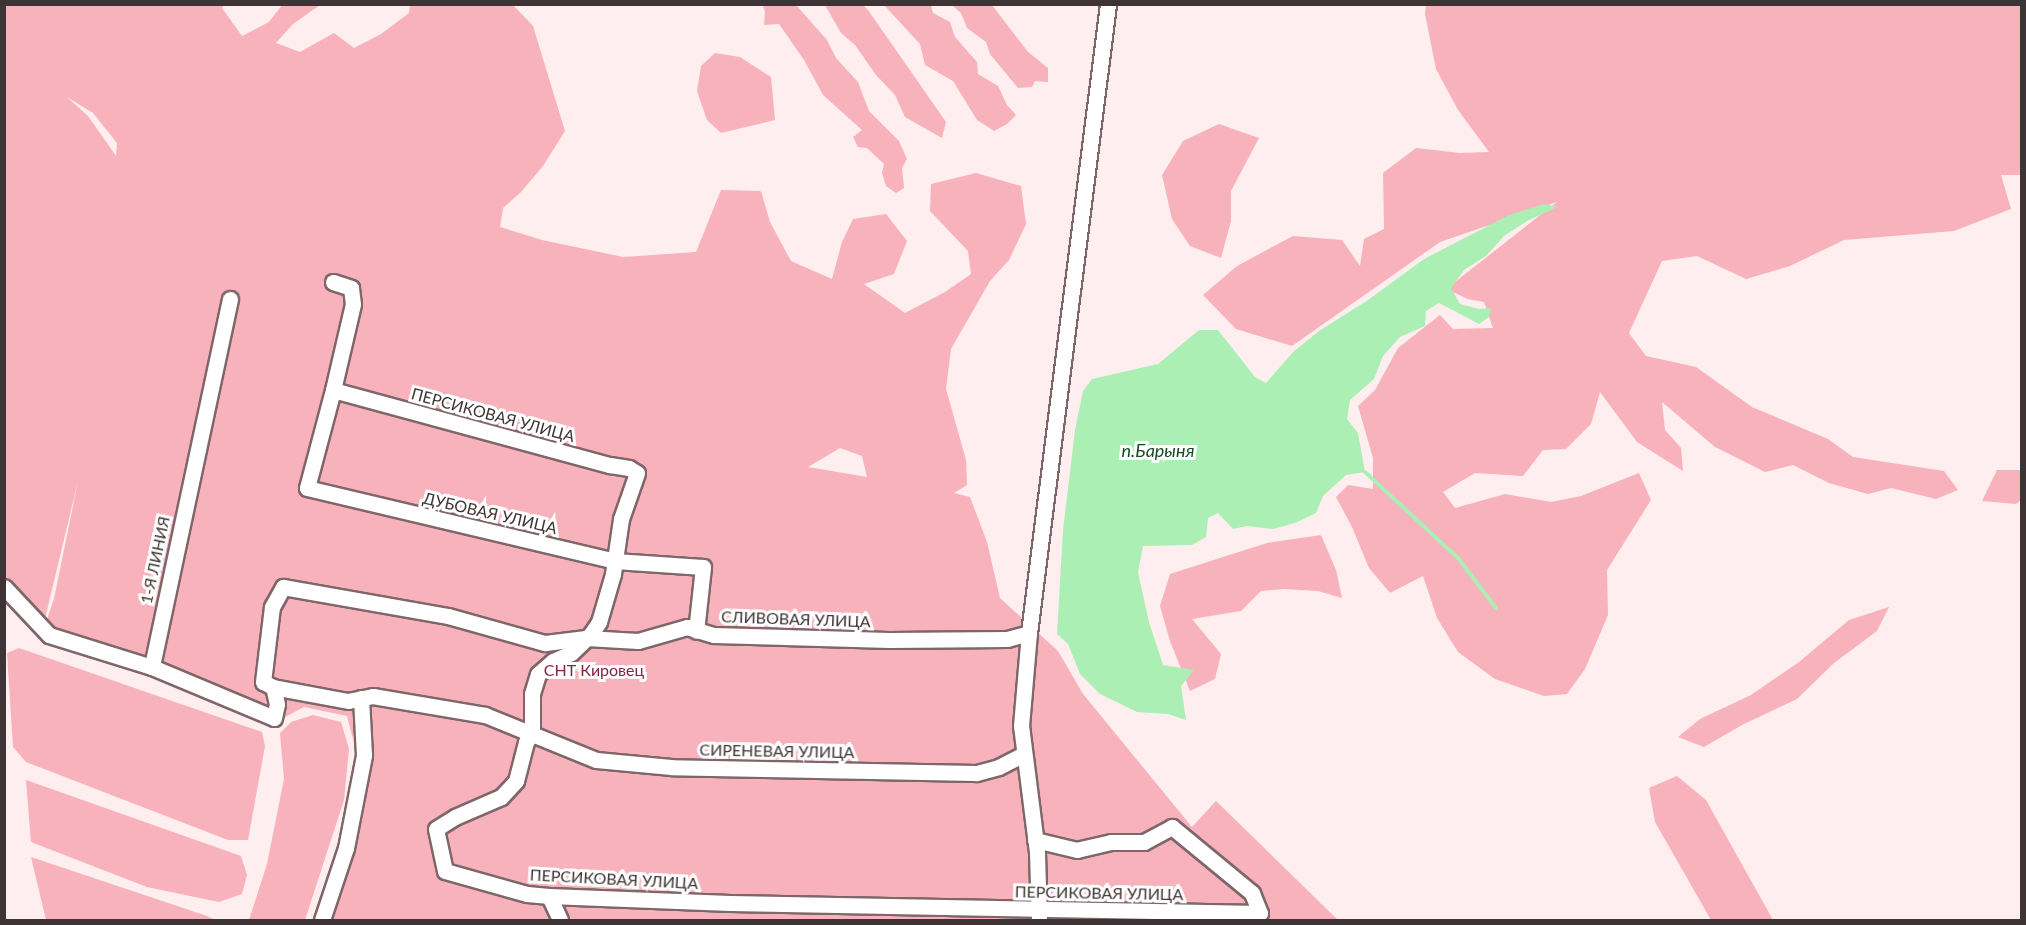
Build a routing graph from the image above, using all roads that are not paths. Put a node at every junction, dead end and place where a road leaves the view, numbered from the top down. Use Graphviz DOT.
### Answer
graph roads {
  1 [pos="1108,4"];
  2 [pos="333,282"];
  3 [pos="230,300"];
  4 [pos="333,390"];
  5 [pos="615,561"];
  6 [pos="4,587"];
  7 [pos="696,631"];
  8 [pos="1029,633"];
  9 [pos="586,638"];
  10 [pos="152,667"];
  11 [pos="273,687"];
  12 [pos="361,698"];
  13 [pos="532,733"];
  14 [pos="1024,754"];
  15 [pos="1035,840"];
  16 [pos="549,896"];
  17 [pos="1039,915"];
  18 [pos="1262,917"];
  19 [pos="322,921"];
  20 [pos="560,921"];
  1 -- 8 [label="street"];
  2 -- 4 [label="street"];
  3 -- 10 [label="street, 1-Я ЛИНИЯ"];
  4 -- 5 [label="street, ПЕРСИКОВАЯ УЛИЦА"];
  4 -- 5 [label="street, ДУБОВАЯ УЛИЦА"];
  5 -- 7 [label="street, ДУБОВАЯ УЛИЦА"];
  5 -- 9 [label="street, ПЕРСИКОВАЯ УЛИЦА"];
  6 -- 10 [label="street"];
  7 -- 8 [label="street, СЛИВОВАЯ УЛИЦА"];
  7 -- 9 [label="street, СЛИВОВАЯ УЛИЦА"];
  8 -- 14 [label="street"];
  9 -- 11 [label="street, СЛИВОВАЯ УЛИЦА"];
  9 -- 13 [label="street, ПЕРСИКОВАЯ УЛИЦА"];
  10 -- 11 [label="street"];
  11 -- 12 [label="street, СИРЕНЕВАЯ УЛИЦА"];
  12 -- 13 [label="street, СИРЕНЕВАЯ УЛИЦА"];
  12 -- 19 [label="street"];
  13 -- 14 [label="street, СИРЕНЕВАЯ УЛИЦА"];
  13 -- 16 [label="street, ПЕРСИКОВАЯ УЛИЦА"];
  14 -- 15 [label="street"];
  15 -- 17 [label="street"];
  15 -- 18 [label="street, ПЕРСИКОВАЯ УЛИЦА"];
  16 -- 17 [label="street, ПЕРСИКОВАЯ УЛИЦА"];
  16 -- 20 [label="street"];
  17 -- 18 [label="street, ПЕРСИКОВАЯ УЛИЦА"];
}
